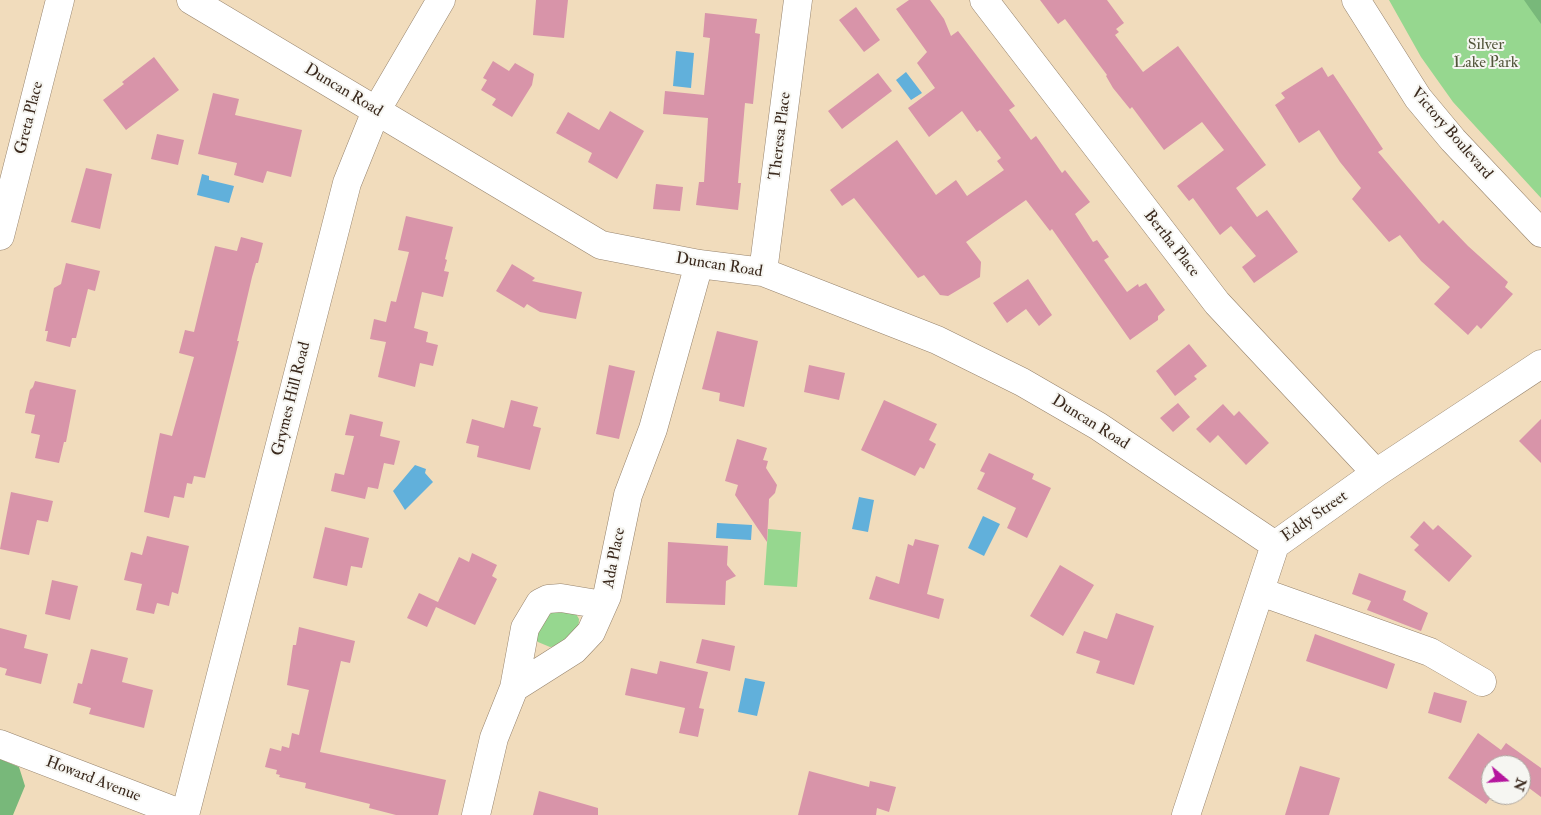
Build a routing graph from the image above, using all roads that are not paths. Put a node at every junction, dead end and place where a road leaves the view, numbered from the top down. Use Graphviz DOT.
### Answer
graph roads {
  1 [pos="60,0"];
  2 [pos="191,0"];
  3 [pos="441,0"];
  4 [pos="798,0"];
  5 [pos="984,0"];
  6 [pos="1356,0"];
  7 [pos="376,111"];
  8 [pos="1541,233"];
  9 [pos="0,236"];
  10 [pos="699,264"];
  11 [pos="763,272"];
  12 [pos="1541,364"];
  13 [pos="1376,473"];
  14 [pos="1275,545"];
  15 [pos="1261,592"];
  16 [pos="603,605"];
  17 [pos="1482,682"];
  18 [pos="514,688"];
  19 [pos="0,744"];
  20 [pos="185,815"];
  21 [pos="476,815"];
  22 [pos="1186,815"];
  1 -- 9 [label="street, Greta Place"];
  2 -- 7 [label="street, Duncan Road"];
  3 -- 7 [label="street, Grymes Hill Road"];
  4 -- 11 [label="street, Theresa Place"];
  5 -- 13 [label="street, Bertha Place"];
  6 -- 8 [label="street, Victory Boulevard"];
  7 -- 10 [label="street, Duncan Road"];
  7 -- 20 [label="street, Grymes Hill Road"];
  10 -- 11 [label="street, Duncan Road"];
  10 -- 16 [label="street, Ada Place"];
  11 -- 14 [label="street, Duncan Road"];
  12 -- 13 [label="street, Eddy Street"];
  13 -- 14 [label="street, Eddy Street"];
  14 -- 15 [label="street, Eddy Street"];
  15 -- 17 [label="street"];
  15 -- 22 [label="street, Eddy Street"];
  16 -- 18 [label="street, Ada Place"];
  16 -- 18 [label="street"];
  18 -- 21 [label="street"];
  19 -- 20 [label="street, Howard Avenue"];
}
